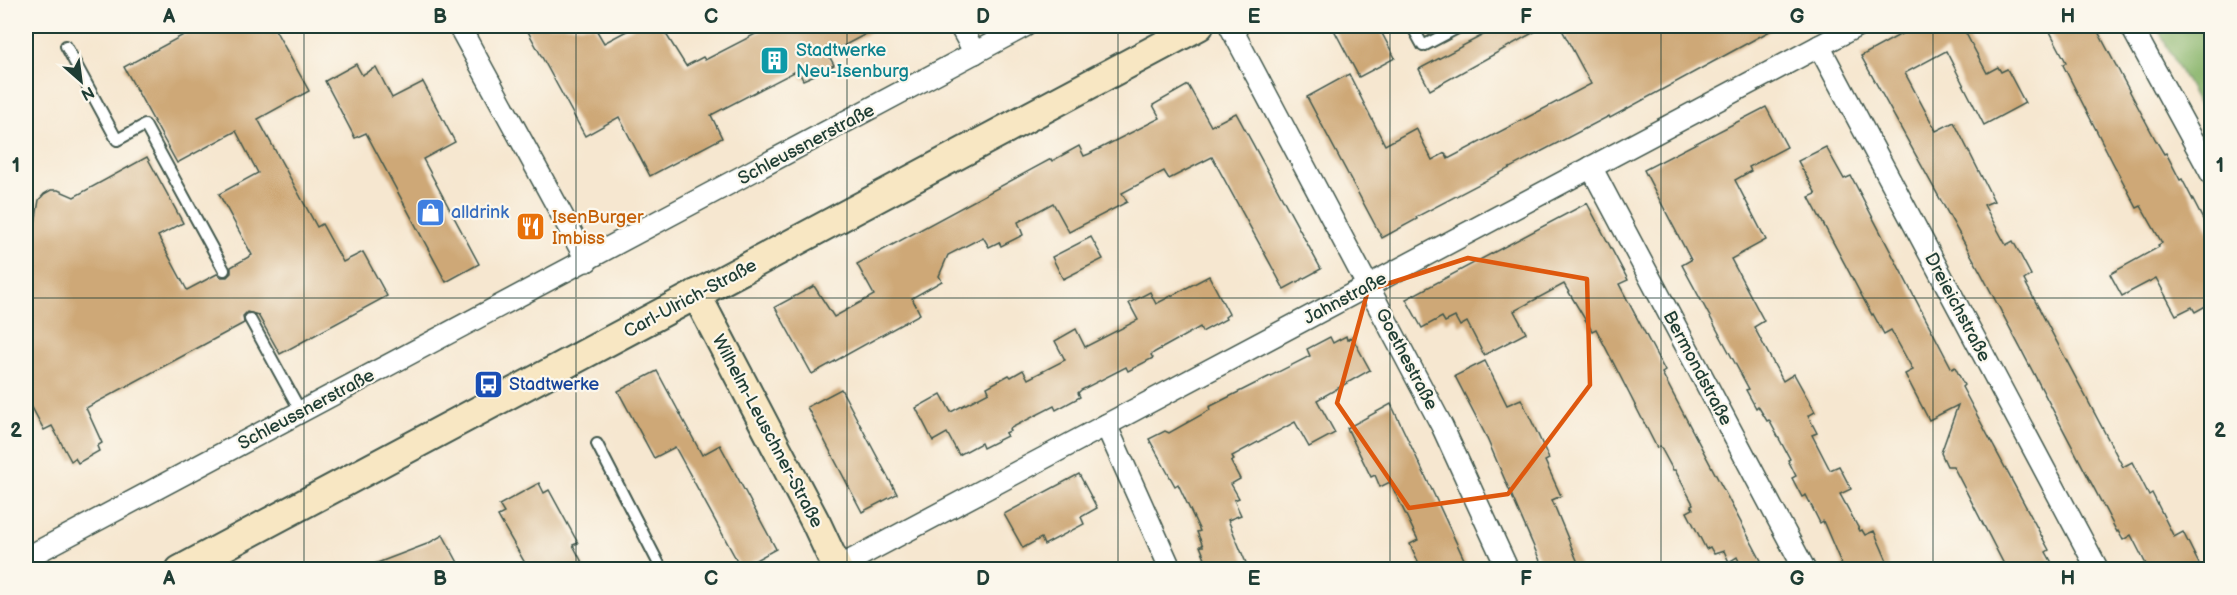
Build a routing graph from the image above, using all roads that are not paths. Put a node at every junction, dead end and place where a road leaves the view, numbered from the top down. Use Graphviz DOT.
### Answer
graph roads {
  1 [pos="459,26"];
  2 [pos="960,26"];
  3 [pos="1025,26"];
  4 [pos="1199,26"];
  5 [pos="1230,26"];
  6 [pos="1412,26"];
  7 [pos="1461,26"];
  8 [pos="1857,26"];
  9 [pos="2131,26"];
  10 [pos="66,46"];
  11 [pos="1819,46"];
  12 [pos="975,53"];
  13 [pos="1591,168"];
  14 [pos="2211,175"];
  15 [pos="587,261"];
  16 [pos="224,270"];
  17 [pos="1368,286"];
  18 [pos="696,294"];
  19 [pos="250,319"];
  20 [pos="301,412"];
  21 [pos="1106,425"];
  22 [pos="597,444"];
  23 [pos="26,558"];
  24 [pos="836,569"];
  25 [pos="180,570"];
  26 [pos="662,570"];
  27 [pos="1171,570"];
  28 [pos="1508,570"];
  29 [pos="1805,570"];
  30 [pos="2098,570"];
  1 -- 15 [label="street"];
  2 -- 12 [label="street"];
  3 -- 12 [label="street, Schleussnerstraße"];
  4 -- 18 [label="main road, Carl-Ulrich-Straße"];
  5 -- 17 [label="street, Goethestraße"];
  6 -- 7 [label="lane"];
  8 -- 11 [label="street, Jahnstraße"];
  9 -- 14 [label="street"];
  10 -- 16 [label="lane"];
  11 -- 13 [label="street, Jahnstraße"];
  11 -- 30 [label="street, Dreieichstraße"];
  12 -- 15 [label="street, Schleussnerstraße"];
  13 -- 17 [label="street, Jahnstraße"];
  13 -- 29 [label="street, Bermondstraße"];
  15 -- 20 [label="street, Schleussnerstraße"];
  17 -- 21 [label="street, Jahnstraße"];
  17 -- 28 [label="street, Goethestraße"];
  18 -- 24 [label="main road, Wilhelm-Leuschner-Straße"];
  18 -- 25 [label="main road, Carl-Ulrich-Straße"];
  19 -- 20 [label="lane"];
  20 -- 23 [label="street, Schleussnerstraße"];
  21 -- 24 [label="street, Jahnstraße"];
  21 -- 27 [label="street"];
  22 -- 26 [label="lane"];
}
